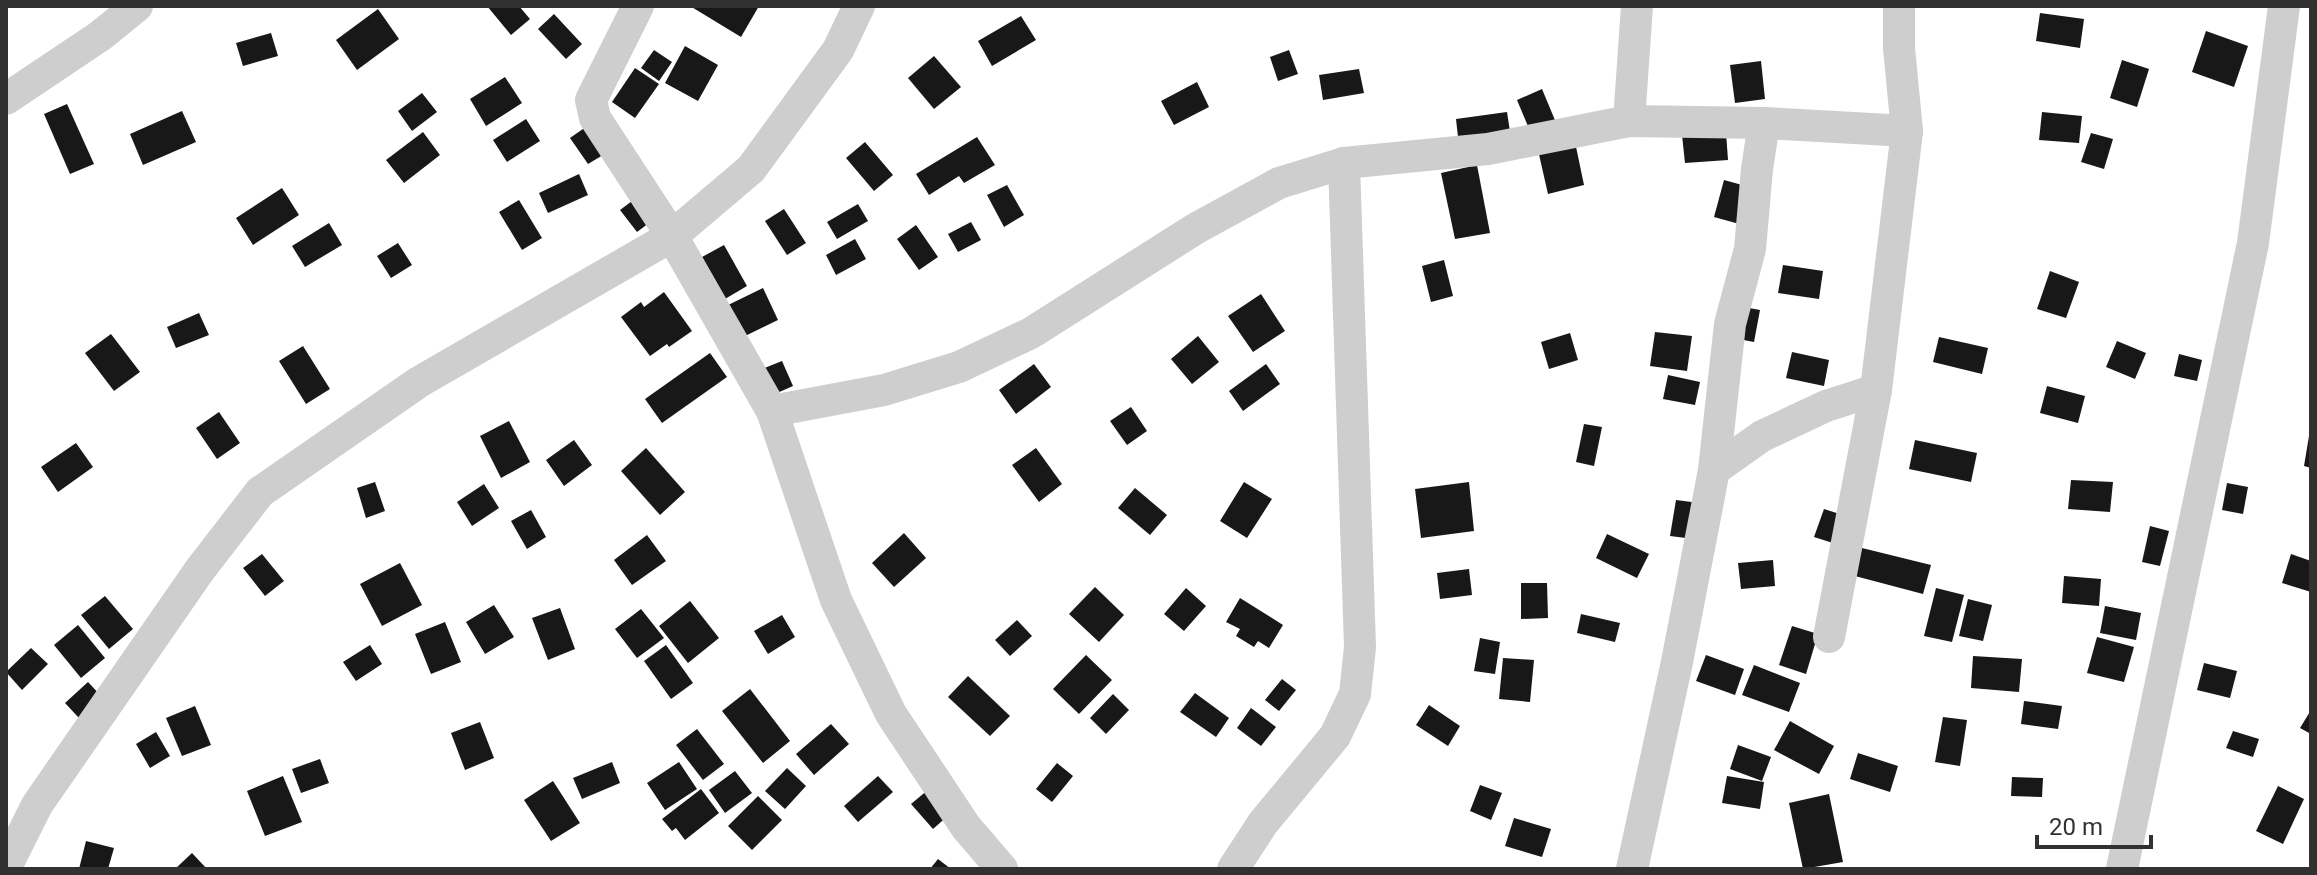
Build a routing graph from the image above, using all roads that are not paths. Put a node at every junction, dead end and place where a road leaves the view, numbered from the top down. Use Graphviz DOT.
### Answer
graph roads {
  1 [pos="137,6"];
  2 [pos="638,6"];
  3 [pos="859,6"];
  4 [pos="1637,6"];
  5 [pos="1899,6"];
  6 [pos="2284,6"];
  7 [pos="6,99"];
  8 [pos="1629,121"];
  9 [pos="1764,123"];
  10 [pos="1907,131"];
  11 [pos="1344,163"];
  12 [pos="672,236"];
  13 [pos="1876,390"];
  14 [pos="772,411"];
  15 [pos="1714,470"];
  16 [pos="1829,637"];
  17 [pos="6,867"];
  18 [pos="1002,869"];
  19 [pos="1233,869"];
  20 [pos="1632,869"];
  21 [pos="2122,869"];
  1 -- 7 [label="street"];
  2 -- 12 [label="street"];
  3 -- 12 [label="street"];
  4 -- 8 [label="street"];
  5 -- 10 [label="street"];
  6 -- 21 [label="street"];
  8 -- 9 [label="street"];
  8 -- 11 [label="street"];
  9 -- 10 [label="street"];
  9 -- 15 [label="street"];
  10 -- 13 [label="street"];
  11 -- 14 [label="street"];
  11 -- 19 [label="street"];
  12 -- 14 [label="street"];
  12 -- 17 [label="street"];
  13 -- 15 [label="street"];
  13 -- 16 [label="street"];
  14 -- 18 [label="street"];
  15 -- 20 [label="street"];
}
